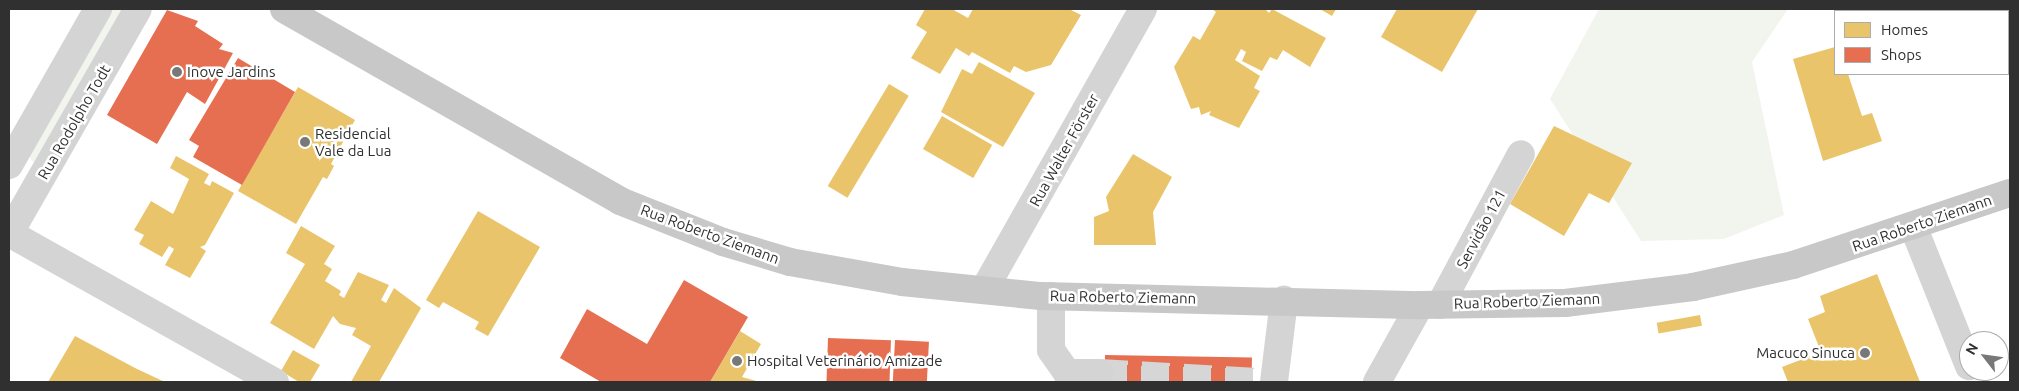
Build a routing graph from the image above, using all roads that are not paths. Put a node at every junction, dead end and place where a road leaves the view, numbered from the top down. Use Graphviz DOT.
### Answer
graph roads {
  1 [pos="98,9"];
  2 [pos="138,9"];
  3 [pos="284,9"];
  4 [pos="1143,9"];
  5 [pos="1521,154"];
  6 [pos="9,165"];
  7 [pos="2010,193"];
  8 [pos="1913,226"];
  9 [pos="9,233"];
  10 [pos="984,290"];
  11 [pos="1051,296"];
  12 [pos="1284,300"];
  13 [pos="1430,305"];
  14 [pos="1959,341"];
  15 [pos="1099,373"];
  16 [pos="275,382"];
  17 [pos="1257,382"];
  18 [pos="1275,382"];
  19 [pos="1377,382"];
  1 -- 6 [label="street"];
  2 -- 9 [label="street, Rua Rodolpho Todt"];
  3 -- 10 [label="main road, Rua Roberto Ziemann"];
  4 -- 10 [label="street, Rua Walter Förster"];
  5 -- 13 [label="street, Servidão 121"];
  7 -- 8 [label="main road, Rua Roberto Ziemann"];
  8 -- 13 [label="main road, Rua Roberto Ziemann"];
  8 -- 14 [label="street"];
  9 -- 16 [label="street"];
  10 -- 11 [label="main road, Rua Roberto Ziemann"];
  11 -- 12 [label="main road, Rua Roberto Ziemann"];
  11 -- 15 [label="street"];
  12 -- 13 [label="main road, Rua Roberto Ziemann"];
  12 -- 18 [label="street"];
  13 -- 19 [label="street, Servidão 121"];
  17 -- 18 [label="street"];
}
